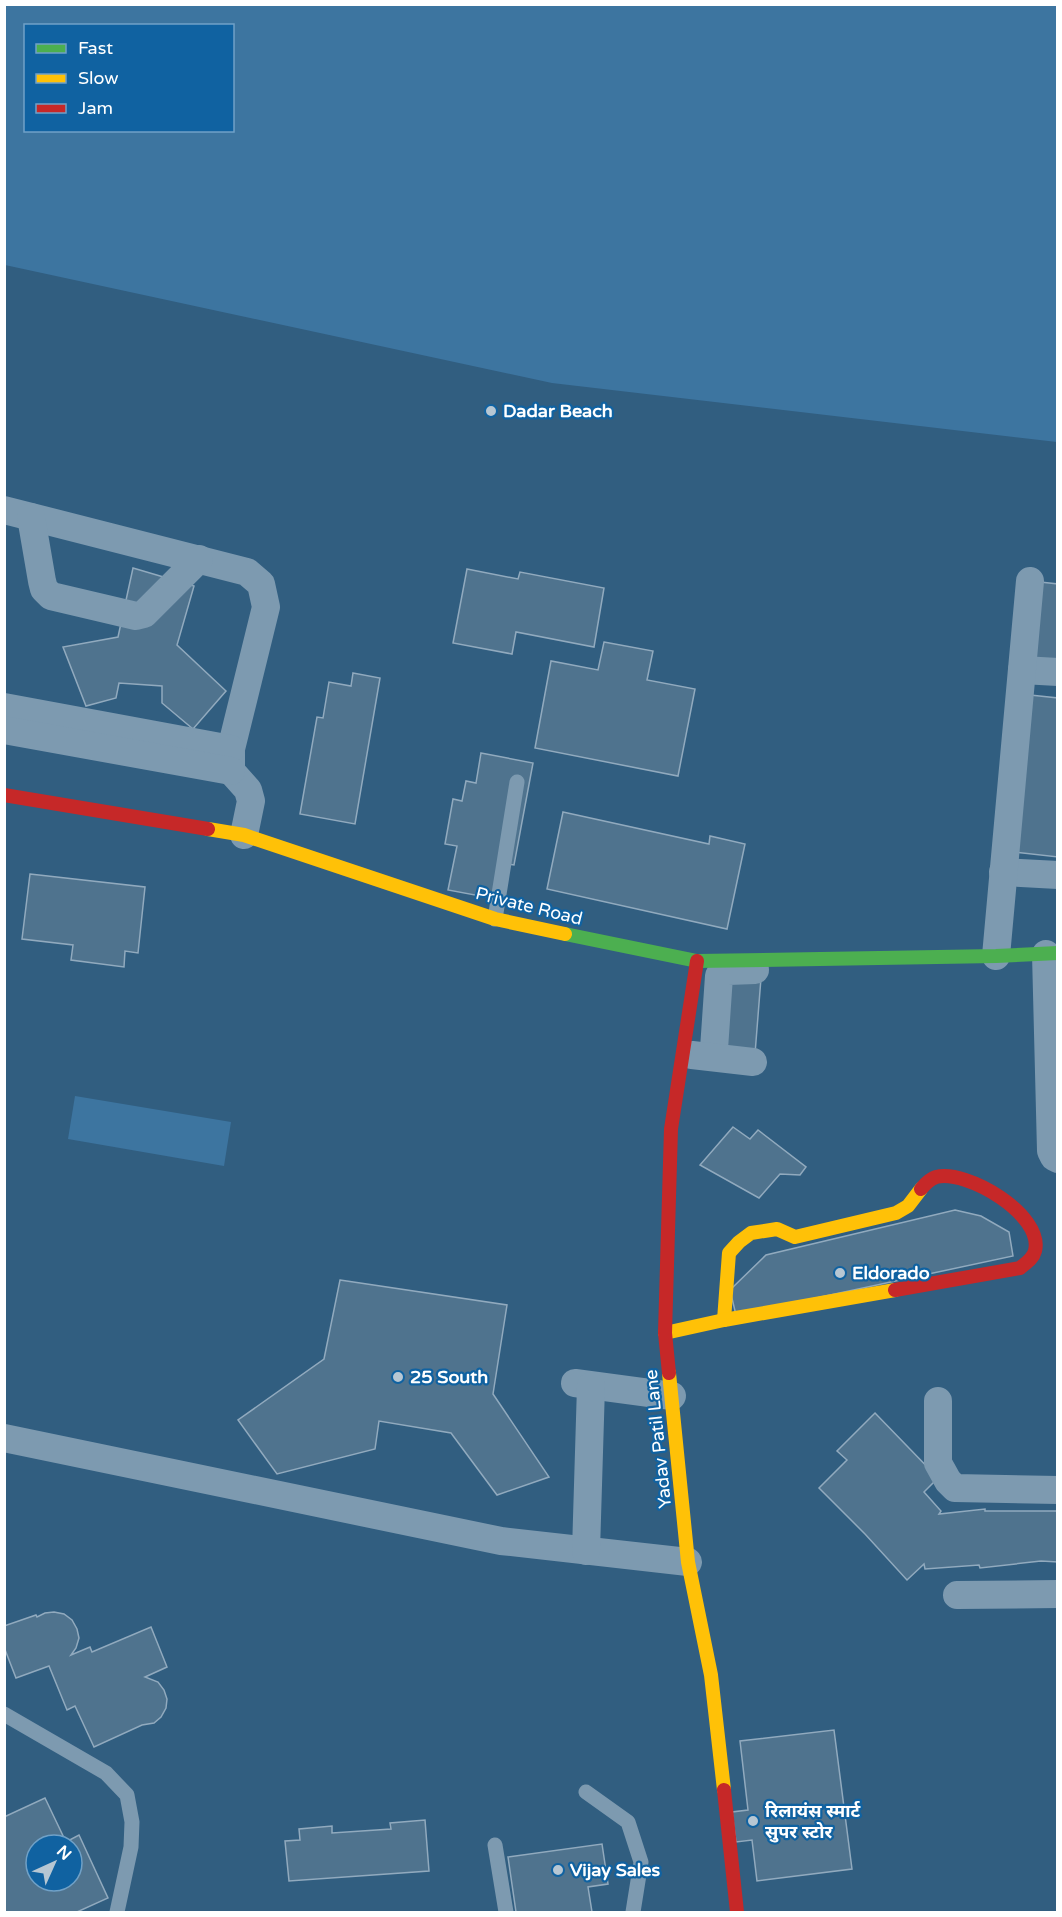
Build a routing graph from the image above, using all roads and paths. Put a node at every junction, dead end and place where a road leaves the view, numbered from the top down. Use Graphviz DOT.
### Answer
graph roads {
  1 [pos="18,514"];
  2 [pos="200,559"];
  3 [pos="1030,581"];
  4 [pos="1022,670"];
  5 [pos="1058,672"];
  6 [pos="4,707"];
  7 [pos="4,730"];
  8 [pos="231,760"];
  9 [pos="517,782"];
  10 [pos="4,795"];
  11 [pos="244,835"];
  12 [pos="1004,872"];
  13 [pos="1058,875"];
  14 [pos="495,919"];
  15 [pos="1052,953"];
  16 [pos="996,956"];
  17 [pos="697,961"];
  18 [pos="754,971"];
  19 [pos="714,1049"];
  20 [pos="682,1054"];
  21 [pos="753,1062"];
  22 [pos="1058,1159"];
  23 [pos="724,1320"];
  24 [pos="665,1333"];
  25 [pos="672,1395"];
  26 [pos="938,1401"];
  27 [pos="4,1438"];
  28 [pos="1058,1490"];
  29 [pos="586,1551"];
  30 [pos="688,1562"];
  31 [pos="1058,1594"];
  32 [pos="957,1595"];
  33 [pos="4,1714"];
  34 [pos="586,1792"];
  35 [pos="495,1845"];
  36 [pos="117,1912"];
  37 [pos="506,1912"];
  38 [pos="633,1912"];
  39 [pos="737,1912"];
  1 -- 2 [label="street"];
  1 -- 2 [label="street"];
  2 -- 8 [label="street"];
  3 -- 4 [label="street"];
  4 -- 5 [label="street"];
  4 -- 12 [label="street"];
  6 -- 8 [label="street"];
  7 -- 8 [label="street"];
  8 -- 11 [label="street"];
  9 -- 14 [label="lane"];
  10 -- 11 [label="street, Private Road"];
  11 -- 14 [label="street, Private Road"];
  12 -- 13 [label="street"];
  12 -- 16 [label="street"];
  14 -- 17 [label="street, Private Road"];
  15 -- 16 [label="street, Private Road"];
  15 -- 22 [label="street"];
  16 -- 18 [label="street, Private Road"];
  17 -- 18 [label="street, Private Road"];
  17 -- 20 [label="street, Yadav Patil Lane"];
  18 -- 19 [label="street"];
  20 -- 21 [label="street"];
  20 -- 24 [label="street, Yadav Patil Lane"];
  23 -- 23 [label="street"];
  23 -- 24 [label="street"];
  24 -- 25 [label="street, Yadav Patil Lane"];
  25 -- 29 [label="street"];
  25 -- 30 [label="street, Yadav Patil Lane"];
  26 -- 28 [label="street"];
  27 -- 29 [label="street"];
  29 -- 30 [label="street"];
  30 -- 39 [label="street, Yadav Patil Lane"];
  31 -- 32 [label="street"];
  33 -- 36 [label="lane"];
  34 -- 38 [label="lane"];
  35 -- 37 [label="lane"];
}
